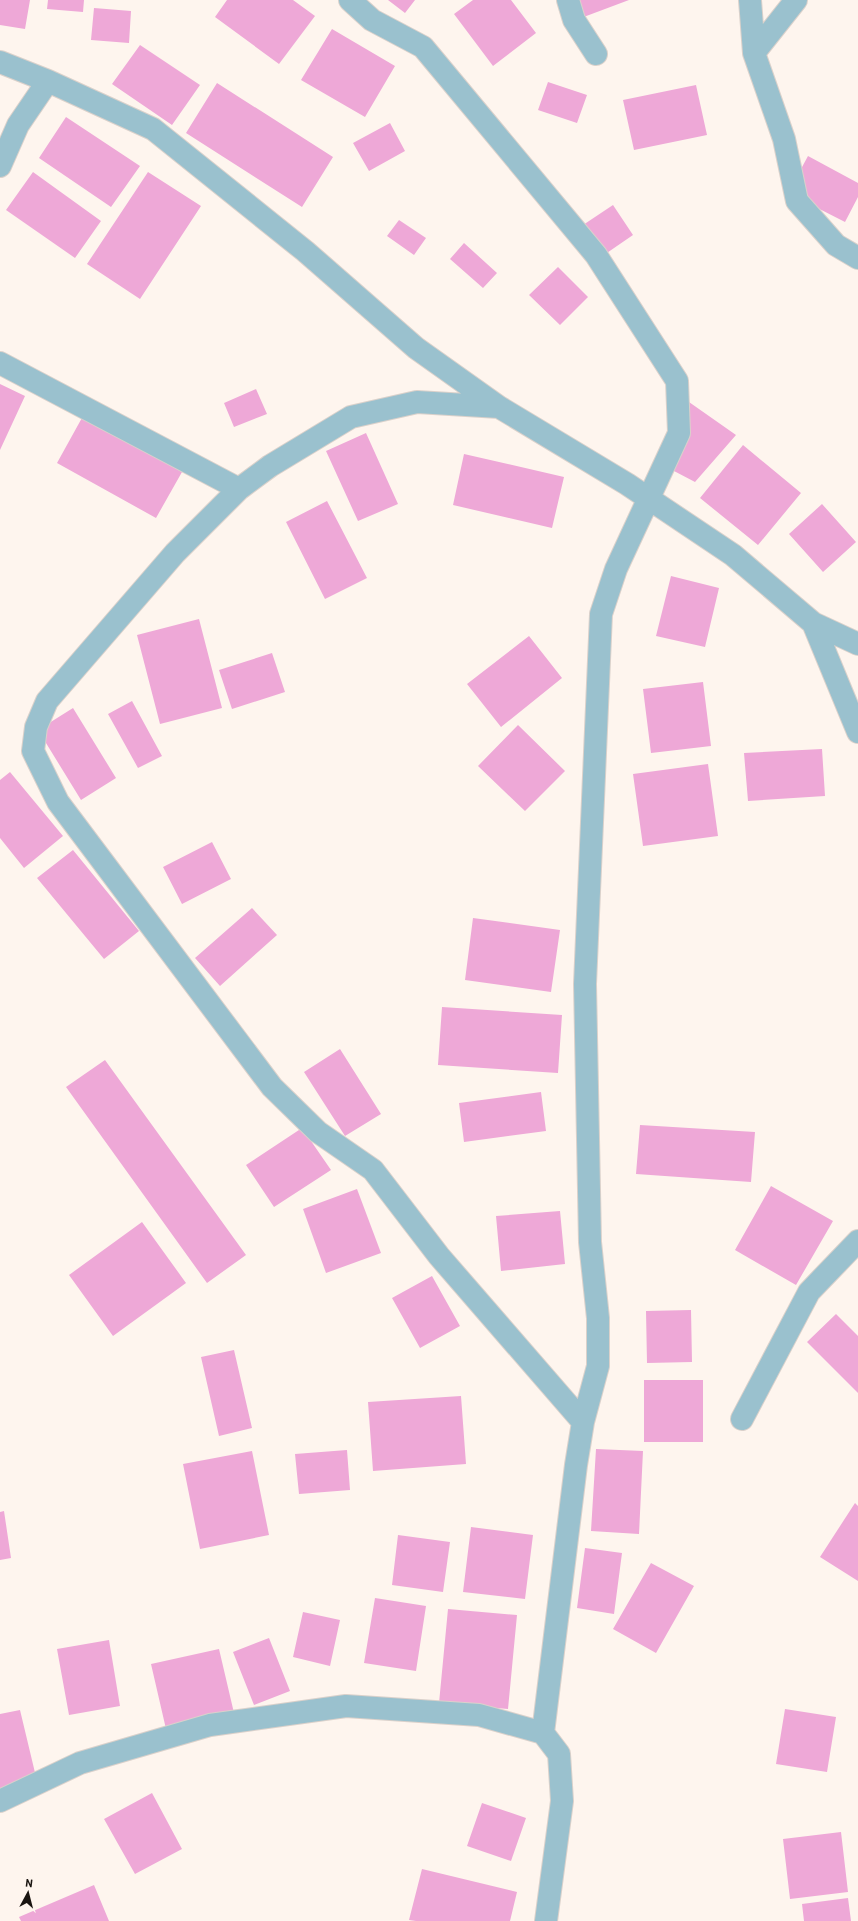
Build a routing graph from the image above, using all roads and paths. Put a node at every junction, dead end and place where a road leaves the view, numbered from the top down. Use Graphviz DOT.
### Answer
graph roads {
  1 [pos="350,0"];
  2 [pos="568,0"];
  3 [pos="750,0"];
  4 [pos="796,0"];
  5 [pos="754,53"];
  6 [pos="596,54"];
  7 [pos="0,62"];
  8 [pos="48,81"];
  9 [pos="0,166"];
  10 [pos="858,258"];
  11 [pos="0,363"];
  12 [pos="499,407"];
  13 [pos="239,490"];
  14 [pos="650,499"];
  15 [pos="813,623"];
  16 [pos="858,644"];
  17 [pos="858,732"];
  18 [pos="858,1241"];
  19 [pos="742,1420"];
  20 [pos="583,1422"];
  21 [pos="543,1733"];
  22 [pos="0,1801"];
  23 [pos="546,1921"];
  1 -- 14 [label="street"];
  2 -- 6 [label="street"];
  3 -- 5 [label="street"];
  4 -- 5 [label="street"];
  5 -- 10 [label="street"];
  7 -- 8 [label="street"];
  8 -- 9 [label="street"];
  8 -- 12 [label="street"];
  11 -- 13 [label="street"];
  12 -- 13 [label="street"];
  12 -- 14 [label="street"];
  13 -- 20 [label="street"];
  14 -- 15 [label="street"];
  14 -- 20 [label="street"];
  15 -- 16 [label="street"];
  15 -- 17 [label="street"];
  18 -- 19 [label="street"];
  20 -- 21 [label="street"];
  21 -- 22 [label="street"];
  21 -- 23 [label="street"];
}
